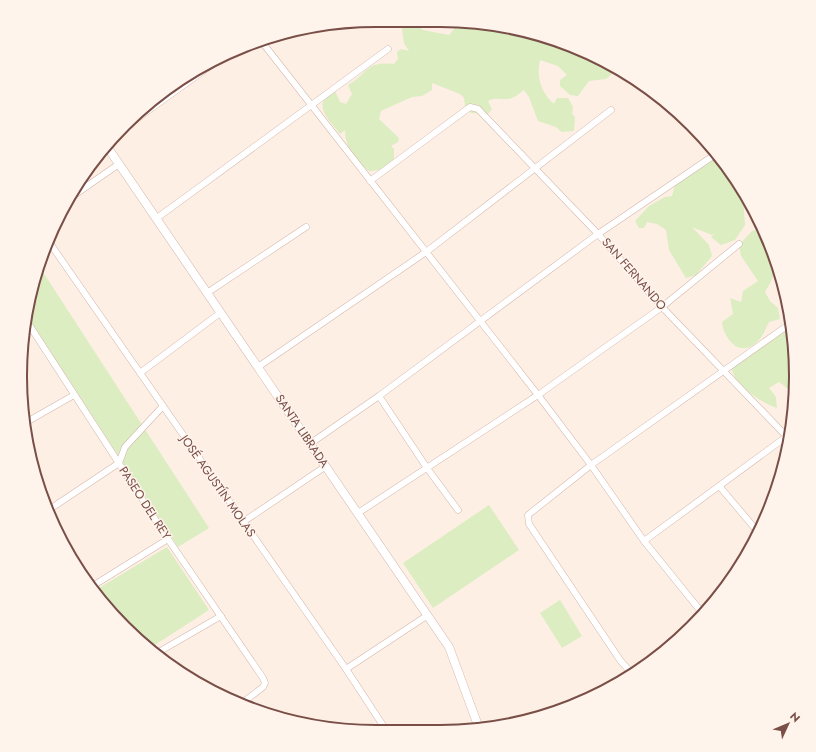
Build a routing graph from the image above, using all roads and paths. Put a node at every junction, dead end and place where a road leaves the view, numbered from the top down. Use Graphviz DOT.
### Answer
graph roads {
  1 [pos="265,46"];
  2 [pos="388,49"];
  3 [pos="186,84"];
  4 [pos="162,101"];
  5 [pos="313,106"];
  6 [pos="611,110"];
  7 [pos="110,151"];
  8 [pos="711,157"];
  9 [pos="119,164"];
  10 [pos="536,168"];
  11 [pos="370,181"];
  12 [pos="81,191"];
  13 [pos="156,218"];
  14 [pos="306,227"];
  15 [pos="598,234"];
  16 [pos="739,244"];
  17 [pos="52,247"];
  18 [pos="426,252"];
  19 [pos="207,293"];
  20 [pos="662,307"];
  21 [pos="220,313"];
  22 [pos="480,322"];
  23 [pos="31,327"];
  24 [pos="785,327"];
  25 [pos="258,367"];
  26 [pos="723,371"];
  27 [pos="140,373"];
  28 [pos="74,395"];
  29 [pos="538,395"];
  30 [pos="379,396"];
  31 [pos="163,406"];
  32 [pos="30,420"];
  33 [pos="784,432"];
  34 [pos="311,442"];
  35 [pos="782,442"];
  36 [pos="119,463"];
  37 [pos="591,465"];
  38 [pos="326,466"];
  39 [pos="427,468"];
  40 [pos="720,487"];
  41 [pos="53,507"];
  42 [pos="458,510"];
  43 [pos="358,513"];
  44 [pos="243,522"];
  45 [pos="754,527"];
  46 [pos="168,539"];
  47 [pos="644,541"];
  48 [pos="96,584"];
  49 [pos="699,609"];
  50 [pos="428,615"];
  51 [pos="221,616"];
  52 [pos="162,651"];
  53 [pos="346,669"];
  54 [pos="628,669"];
  55 [pos="247,700"];
  56 [pos="477,723"];
  57 [pos="383,725"];
  1 -- 5 [label="street"];
  2 -- 5 [label="street"];
  3 -- 4 [label="street"];
  5 -- 11 [label="street"];
  5 -- 13 [label="street"];
  6 -- 10 [label="street"];
  7 -- 9 [label="street, SANTA LIBRADA"];
  8 -- 15 [label="street"];
  9 -- 12 [label="street"];
  9 -- 13 [label="street, SANTA LIBRADA"];
  10 -- 11 [label="street, SAN FERNANDO"];
  10 -- 15 [label="street, SAN FERNANDO"];
  10 -- 18 [label="street"];
  11 -- 18 [label="street"];
  13 -- 19 [label="street, SANTA LIBRADA"];
  14 -- 19 [label="street"];
  15 -- 20 [label="street, SAN FERNANDO"];
  15 -- 22 [label="street"];
  16 -- 20 [label="street"];
  17 -- 27 [label="street, JOSÉ AGUSTÍN MOLAS"];
  18 -- 22 [label="street"];
  18 -- 25 [label="street"];
  19 -- 21 [label="street, SANTA LIBRADA"];
  20 -- 26 [label="street, SAN FERNANDO"];
  20 -- 29 [label="street"];
  21 -- 25 [label="street, SANTA LIBRADA"];
  21 -- 27 [label="street"];
  22 -- 29 [label="street"];
  22 -- 30 [label="street"];
  23 -- 28 [label="street, PASEO DEL REY"];
  24 -- 26 [label="street"];
  25 -- 34 [label="street, SANTA LIBRADA"];
  26 -- 33 [label="street, SAN FERNANDO"];
  26 -- 37 [label="street"];
  27 -- 31 [label="street, JOSÉ AGUSTÍN MOLAS"];
  28 -- 32 [label="street"];
  28 -- 36 [label="street, PASEO DEL REY"];
  29 -- 37 [label="street"];
  29 -- 39 [label="street"];
  30 -- 34 [label="street"];
  30 -- 39 [label="street"];
  31 -- 36 [label="street"];
  31 -- 44 [label="street, JOSÉ AGUSTÍN MOLAS"];
  34 -- 38 [label="street, SANTA LIBRADA"];
  35 -- 40 [label="street"];
  36 -- 41 [label="street"];
  36 -- 46 [label="street, PASEO DEL REY"];
  37 -- 47 [label="street"];
  37 -- 54 [label="street"];
  38 -- 43 [label="street, SANTA LIBRADA"];
  38 -- 44 [label="street"];
  39 -- 42 [label="street"];
  39 -- 43 [label="street"];
  40 -- 45 [label="street"];
  40 -- 47 [label="street"];
  43 -- 50 [label="street, SANTA LIBRADA"];
  44 -- 53 [label="street, JOSÉ AGUSTÍN MOLAS"];
  46 -- 48 [label="street"];
  46 -- 51 [label="street, PASEO DEL REY"];
  47 -- 49 [label="street"];
  50 -- 53 [label="street"];
  50 -- 56 [label="street, SANTA LIBRADA"];
  51 -- 52 [label="street"];
  51 -- 55 [label="street, PASEO DEL REY"];
  53 -- 57 [label="street, JOSÉ AGUSTÍN MOLAS"];
}
